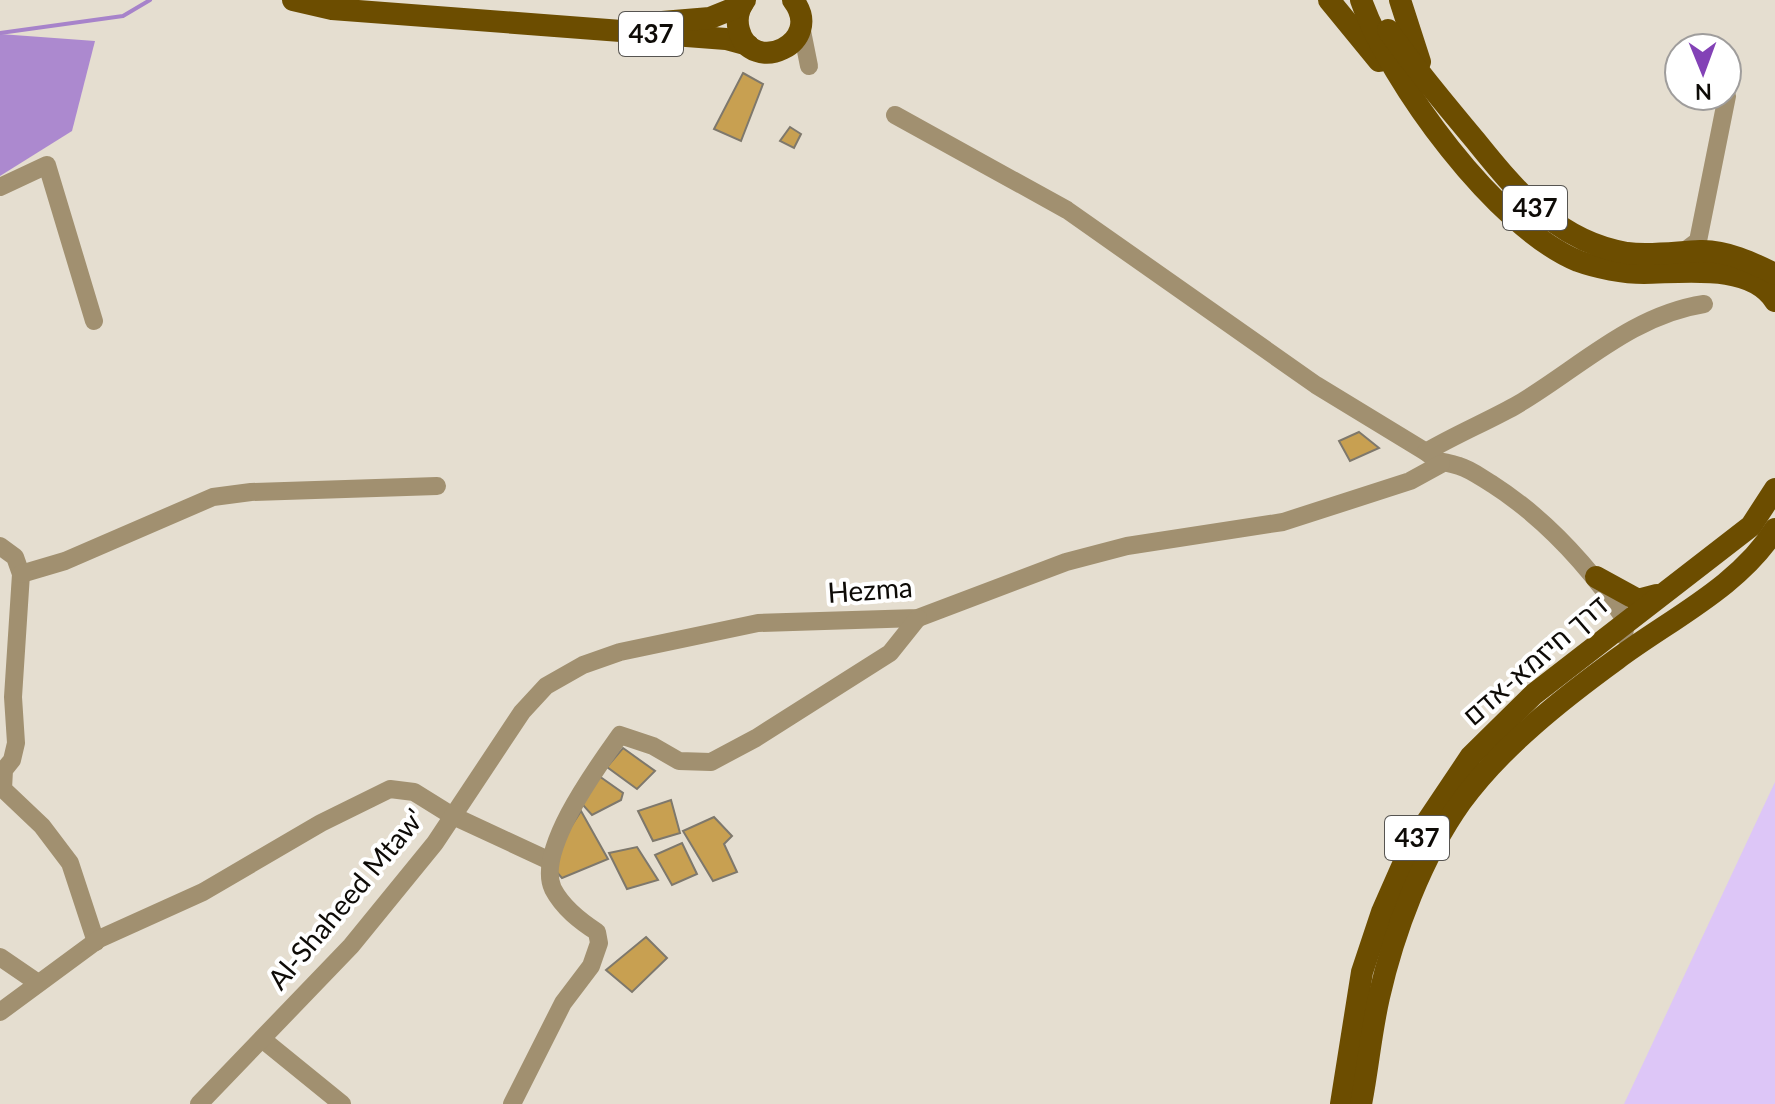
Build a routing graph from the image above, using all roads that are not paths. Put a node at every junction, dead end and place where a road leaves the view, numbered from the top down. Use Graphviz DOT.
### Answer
graph roads {
  1 [pos="293,0"];
  2 [pos="1329,0"];
  3 [pos="1361,0"];
  4 [pos="1375,0"];
  5 [pos="1400,0"];
  6 [pos="744,2"];
  7 [pos="801,10"];
  8 [pos="553,26"];
  9 [pos="748,45"];
  10 [pos="1430,89"];
  11 [pos="1724,112"];
  12 [pos="895,115"];
  13 [pos="1433,127"];
  14 [pos="0,187"];
  15 [pos="1701,231"];
  16 [pos="1682,253"];
  17 [pos="1726,254"];
  18 [pos="1775,274"];
  19 [pos="1775,301"];
  20 [pos="1704,304"];
  21 [pos="94,321"];
  22 [pos="1434,458"];
  23 [pos="437,486"];
  24 [pos="1775,489"];
  25 [pos="1775,529"];
  26 [pos="0,546"];
  27 [pos="21,574"];
  28 [pos="1603,586"];
  29 [pos="1661,592"];
  30 [pos="918,618"];
  31 [pos="1626,621"];
  32 [pos="1669,623"];
  33 [pos="1612,649"];
  34 [pos="451,815"];
  35 [pos="550,861"];
  36 [pos="96,942"];
  37 [pos="0,957"];
  38 [pos="38,983"];
  39 [pos="0,1012"];
  40 [pos="262,1039"];
  41 [pos="200,1102"];
  42 [pos="342,1104"];
  43 [pos="512,1104"];
  44 [pos="1341,1104"];
  45 [pos="1361,1104"];
  1 -- 8 [label="main road, 437"];
  2 -- 13 [label="main road"];
  3 -- 13 [label="main road, 437"];
  4 -- 10 [label="main road, 437"];
  5 -- 10 [label="main road"];
  6 -- 8 [label="main road, 437"];
  6 -- 9 [label="main road"];
  7 -- 9 [label="main road"];
  8 -- 9 [label="main road, 437"];
  10 -- 16 [label="main road, 437"];
  11 -- 15 [label="street"];
  12 -- 22 [label="street"];
  13 -- 19 [label="main road, 437"];
  14 -- 21 [label="street"];
  15 -- 16 [label="street"];
  15 -- 17 [label="street"];
  16 -- 17 [label="main road, 437"];
  17 -- 18 [label="main road, 437"];
  20 -- 22 [label="street, Hezma"];
  22 -- 28 [label="street"];
  22 -- 30 [label="street, Hezma"];
  23 -- 27 [label="street"];
  24 -- 29 [label="main road, דרך חיזמא-אדם / 437"];
  25 -- 32 [label="main road, דרך חיזמא-אדם / 437"];
  26 -- 27 [label="street"];
  27 -- 36 [label="street"];
  28 -- 29 [label="main road"];
  28 -- 31 [label="street"];
  28 -- 33 [label="main road"];
  29 -- 31 [label="main road, דרך חיזמא-אדם / 437"];
  30 -- 34 [label="street, Hezma"];
  30 -- 35 [label="street"];
  31 -- 32 [label="street"];
  31 -- 33 [label="main road, דרך חיזמא-אדם / 437"];
  32 -- 33 [label="main road, דרך חיזמא-אדם / 437"];
  33 -- 44 [label="main road, דרך חיזמא-אדם / 437"];
  33 -- 45 [label="main road, דרך חיזמא-אדם / 437"];
  34 -- 35 [label="street, Al-Shaheed Mtaw'"];
  34 -- 36 [label="street"];
  34 -- 40 [label="street, Al-Shaheed Mtaw'"];
  35 -- 43 [label="street"];
  36 -- 38 [label="street"];
  37 -- 38 [label="street"];
  38 -- 39 [label="street"];
  40 -- 41 [label="street, Al-Shaheed Mtaw'"];
  40 -- 42 [label="street"];
}
